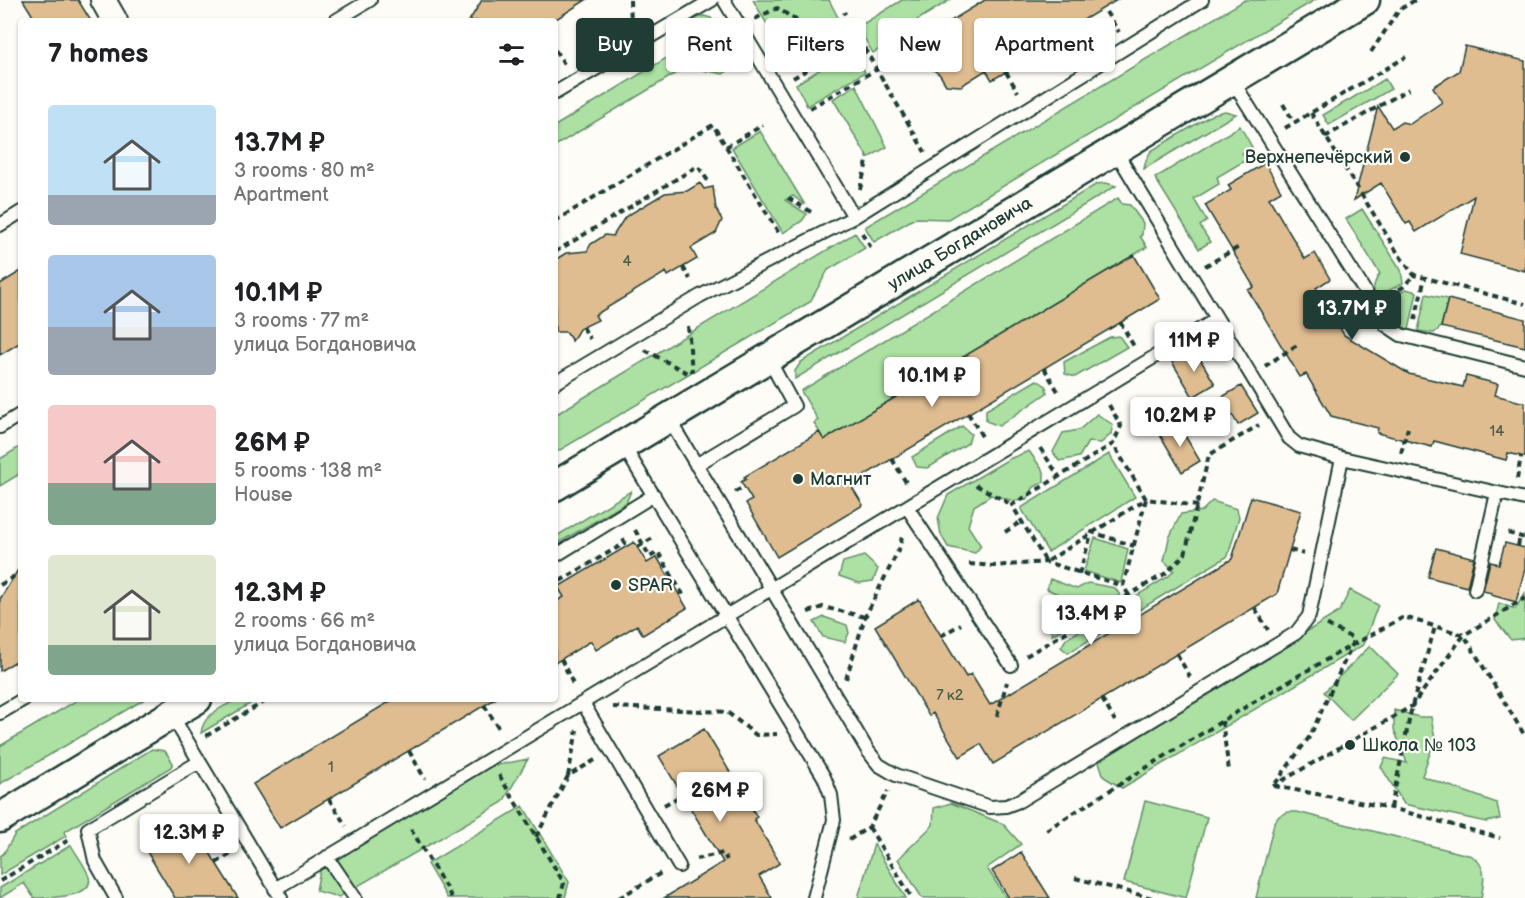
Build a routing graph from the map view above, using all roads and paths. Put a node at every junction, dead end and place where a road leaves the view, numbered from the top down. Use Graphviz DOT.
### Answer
graph roads {
  1 [pos="103,0"];
  2 [pos="370,0"];
  3 [pos="630,0"];
  4 [pos="712,0"];
  5 [pos="724,0"];
  6 [pos="1202,0"];
  7 [pos="1365,0"];
  8 [pos="1415,0"];
  9 [pos="844,12"];
  10 [pos="113,18"];
  11 [pos="340,18"];
  12 [pos="631,18"];
  13 [pos="793,18"];
  14 [pos="847,18"];
  15 [pos="753,20"];
  16 [pos="866,51"];
  17 [pos="1371,52"];
  18 [pos="1406,57"];
  19 [pos="877,69"];
  20 [pos="802,72"];
  21 [pos="792,78"];
  22 [pos="1232,80"];
  23 [pos="1409,89"];
  24 [pos="558,91"];
  25 [pos="1283,104"];
  26 [pos="810,109"];
  27 [pos="1311,112"];
  28 [pos="1294,122"];
  29 [pos="763,125"];
  30 [pos="1325,137"];
  31 [pos="1268,138"];
  32 [pos="726,147"];
  33 [pos="1115,150"];
  34 [pos="934,168"];
  35 [pos="708,182"];
  36 [pos="788,198"];
  37 [pos="811,212"];
  38 [pos="18,214"];
  39 [pos="854,217"];
  40 [pos="558,219"];
  41 [pos="0,225"];
  42 [pos="782,238"];
  43 [pos="1239,247"];
  44 [pos="558,250"];
  45 [pos="1191,275"];
  46 [pos="1414,275"];
  47 [pos="1425,277"];
  48 [pos="686,304"];
  49 [pos="1372,304"];
  50 [pos="1525,304"];
  51 [pos="1217,319"];
  52 [pos="1120,322"];
  53 [pos="1412,338"];
  54 [pos="626,340"];
  55 [pos="1298,345"];
  56 [pos="768,358"];
  57 [pos="1144,363"];
  58 [pos="1525,366"];
  59 [pos="1044,368"];
  60 [pos="1251,374"];
  61 [pos="558,381"];
  62 [pos="1100,390"];
  63 [pos="1068,409"];
  64 [pos="968,413"];
  65 [pos="18,416"];
  66 [pos="668,418"];
  67 [pos="0,427"];
  68 [pos="1030,432"];
  69 [pos="1239,437"];
  70 [pos="1113,444"];
  71 [pos="623,445"];
  72 [pos="993,455"];
  73 [pos="1342,458"];
  74 [pos="892,459"];
  75 [pos="696,465"];
  76 [pos="959,476"];
  77 [pos="1060,478"];
  78 [pos="558,484"];
  79 [pos="744,487"];
  80 [pos="734,493"];
  81 [pos="1497,493"];
  82 [pos="654,495"];
  83 [pos="1146,499"];
  84 [pos="1525,499"];
  85 [pos="912,504"];
  86 [pos="1012,505"];
  87 [pos="1198,506"];
  88 [pos="1022,521"];
  89 [pos="651,526"];
  90 [pos="626,530"];
  91 [pos="1498,531"];
  92 [pos="636,532"];
  93 [pos="1005,532"];
  94 [pos="1092,532"];
  95 [pos="653,537"];
  96 [pos="1523,537"];
  97 [pos="643,544"];
  98 [pos="662,544"];
  99 [pos="1134,546"];
  100 [pos="1518,546"];
  101 [pos="638,547"];
  102 [pos="558,554"];
  103 [pos="944,562"];
  104 [pos="1046,562"];
  105 [pos="18,574"];
  106 [pos="1079,574"];
  107 [pos="684,580"];
  108 [pos="560,581"];
  109 [pos="0,585"];
  110 [pos="1123,586"];
  111 [pos="689,589"];
  112 [pos="772,589"];
  113 [pos="1475,590"];
  114 [pos="1129,595"];
  115 [pos="1525,598"];
  116 [pos="727,615"];
  117 [pos="1309,616"];
  118 [pos="865,617"];
  119 [pos="790,619"];
  120 [pos="710,625"];
  121 [pos="1435,627"];
  122 [pos="1464,635"];
  123 [pos="1047,644"];
  124 [pos="1352,645"];
  125 [pos="561,659"];
  126 [pos="1011,665"];
  127 [pos="19,702"];
  128 [pos="192,702"];
  129 [pos="264,702"];
  130 [pos="583,703"];
  131 [pos="839,703"];
  132 [pos="484,705"];
  133 [pos="1412,706"];
  134 [pos="0,713"];
  135 [pos="171,714"];
  136 [pos="997,716"];
  137 [pos="1222,721"];
  138 [pos="795,727"];
  139 [pos="1525,736"];
  140 [pos="190,746"];
  141 [pos="510,746"];
  142 [pos="611,750"];
  143 [pos="408,751"];
  144 [pos="490,759"];
  145 [pos="199,762"];
  146 [pos="1229,771"];
  147 [pos="896,775"];
  148 [pos="568,776"];
  149 [pos="1273,786"];
  150 [pos="434,793"];
  151 [pos="329,798"];
  152 [pos="1391,808"];
  153 [pos="402,812"];
  154 [pos="0,818"];
  155 [pos="869,827"];
  156 [pos="88,829"];
  157 [pos="1046,830"];
  158 [pos="536,837"];
  159 [pos="1500,838"];
  160 [pos="355,840"];
  161 [pos="827,853"];
  162 [pos="327,857"];
  163 [pos="727,860"];
  164 [pos="679,866"];
  165 [pos="651,877"];
  166 [pos="1075,878"];
  167 [pos="0,881"];
  168 [pos="278,893"];
  169 [pos="117,898"];
  170 [pos="355,898"];
  171 [pos="452,898"];
  172 [pos="560,898"];
  173 [pos="619,898"];
  174 [pos="814,898"];
  175 [pos="912,898"];
  176 [pos="1152,898"];
  1 -- 10 [label="street"];
  2 -- 11 [label="lane"];
  3 -- 12 [label="path"];
  4 -- 24 [label="lane"];
  5 -- 39 [label="lane"];
  6 -- 34 [label="lane"];
  7 -- 22 [label="street, улица Богдановича"];
  8 -- 17 [label="path"];
  9 -- 14 [label="path"];
  13 -- 15 [label="path"];
  16 -- 19 [label="path"];
  18 -- 27 [label="path"];
  19 -- 26 [label="path"];
  19 -- 34 [label="path"];
  20 -- 21 [label="path"];
  22 -- 31 [label="lane"];
  22 -- 33 [label="street, улица Богдановича"];
  23 -- 30 [label="path"];
  25 -- 28 [label="path"];
  27 -- 28 [label="path"];
  27 -- 30 [label="path"];
  28 -- 31 [label="path"];
  29 -- 32 [label="path"];
  30 -- 46 [label="path"];
  31 -- 49 [label="lane"];
  32 -- 40 [label="path"];
  32 -- 42 [label="path"];
  33 -- 45 [label="lane"];
  33 -- 56 [label="street, улица Богдановича"];
  34 -- 39 [label="lane"];
  35 -- 44 [label="path"];
  36 -- 37 [label="path"];
  38 -- 41 [label="lane"];
  39 -- 48 [label="lane"];
  43 -- 45 [label="path"];
  45 -- 51 [label="lane"];
  46 -- 47 [label="path"];
  46 -- 49 [label="path"];
  47 -- 50 [label="path"];
  47 -- 53 [label="path"];
  48 -- 54 [label="lane"];
  48 -- 54 [label="path"];
  49 -- 53 [label="lane"];
  51 -- 57 [label="lane"];
  51 -- 60 [label="lane"];
  52 -- 57 [label="path"];
  53 -- 58 [label="lane"];
  54 -- 61 [label="lane"];
  55 -- 60 [label="path"];
  56 -- 66 [label="street, улица Богдановича"];
  56 -- 75 [label="lane"];
  57 -- 62 [label="lane"];
  59 -- 63 [label="path"];
  60 -- 73 [label="lane"];
  62 -- 63 [label="lane"];
  62 -- 70 [label="path"];
  63 -- 68 [label="lane"];
  64 -- 72 [label="path"];
  65 -- 67 [label="lane"];
  66 -- 71 [label="street, улица Богдановича"];
  66 -- 75 [label="lane"];
  68 -- 72 [label="lane"];
  68 -- 77 [label="path"];
  69 -- 87 [label="path"];
  70 -- 77 [label="path"];
  70 -- 83 [label="path"];
  71 -- 78 [label="street, улица Богдановича"];
  71 -- 82 [label="lane"];
  72 -- 76 [label="lane"];
  73 -- 81 [label="lane"];
  73 -- 117 [label="lane"];
  74 -- 85 [label="path"];
  75 -- 112 [label="lane"];
  76 -- 85 [label="lane"];
  76 -- 86 [label="path"];
  77 -- 86 [label="path"];
  79 -- 80 [label="path"];
  81 -- 84 [label="lane"];
  81 -- 113 [label="lane"];
  82 -- 102 [label="lane"];
  82 -- 116 [label="lane"];
  83 -- 87 [label="path"];
  83 -- 94 [label="path"];
  83 -- 99 [label="path"];
  85 -- 103 [label="lane"];
  85 -- 112 [label="lane"];
  85 -- 118 [label="path"];
  86 -- 88 [label="path"];
  87 -- 114 [label="path"];
  88 -- 93 [label="path"];
  88 -- 104 [label="path"];
  89 -- 98 [label="path"];
  90 -- 108 [label="path"];
  91 -- 96 [label="path"];
  92 -- 97 [label="path"];
  94 -- 99 [label="path"];
  94 -- 104 [label="path"];
  94 -- 106 [label="path"];
  95 -- 97 [label="path"];
  96 -- 100 [label="path"];
  97 -- 101 [label="path"];
  97 -- 111 [label="path"];
  99 -- 110 [label="path"];
  103 -- 104 [label="path"];
  103 -- 126 [label="lane"];
  104 -- 106 [label="path"];
  105 -- 109 [label="path"];
  106 -- 110 [label="path"];
  107 -- 111 [label="path"];
  110 -- 114 [label="path"];
  111 -- 120 [label="path"];
  112 -- 116 [label="lane"];
  112 -- 119 [label="lane"];
  114 -- 123 [label="path"];
  115 -- 122 [label="path"];
  116 -- 120 [label="lane"];
  116 -- 138 [label="lane"];
  117 -- 124 [label="path"];
  117 -- 147 [label="lane"];
  118 -- 119 [label="path"];
  118 -- 131 [label="path"];
  119 -- 131 [label="lane"];
  120 -- 130 [label="lane"];
  121 -- 122 [label="path"];
  121 -- 124 [label="path"];
  121 -- 133 [label="path"];
  122 -- 133 [label="path"];
  122 -- 139 [label="path"];
  124 -- 137 [label="path"];
  124 -- 149 [label="path"];
  125 -- 130 [label="path"];
  126 -- 136 [label="path"];
  127 -- 134 [label="lane"];
  128 -- 135 [label="street"];
  129 -- 140 [label="path"];
  130 -- 138 [label="path"];
  130 -- 141 [label="lane"];
  130 -- 142 [label="lane"];
  130 -- 148 [label="path"];
  131 -- 147 [label="lane"];
  132 -- 141 [label="path"];
  133 -- 149 [label="path"];
  133 -- 152 [label="path"];
  135 -- 140 [label="lane"];
  135 -- 154 [label="street"];
  137 -- 146 [label="path"];
  137 -- 157 [label="path"];
  138 -- 161 [label="lane"];
  140 -- 145 [label="lane"];
  141 -- 144 [label="lane"];
  142 -- 148 [label="path"];
  142 -- 164 [label="lane"];
  143 -- 150 [label="path"];
  144 -- 150 [label="lane"];
  144 -- 158 [label="path"];
  145 -- 156 [label="lane"];
  145 -- 168 [label="lane"];
  147 -- 155 [label="path"];
  148 -- 158 [label="path"];
  149 -- 152 [label="path"];
  150 -- 153 [label="lane"];
  151 -- 160 [label="path"];
  152 -- 159 [label="path"];
  153 -- 160 [label="lane"];
  153 -- 171 [label="path"];
  155 -- 161 [label="path"];
  155 -- 175 [label="path"];
  156 -- 167 [label="path"];
  156 -- 169 [label="lane"];
  158 -- 172 [label="path"];
  160 -- 162 [label="lane"];
  161 -- 174 [label="lane"];
  162 -- 168 [label="lane"];
  162 -- 170 [label="lane"];
  163 -- 164 [label="path"];
  165 -- 173 [label="path"];
  166 -- 176 [label="path"];
}
